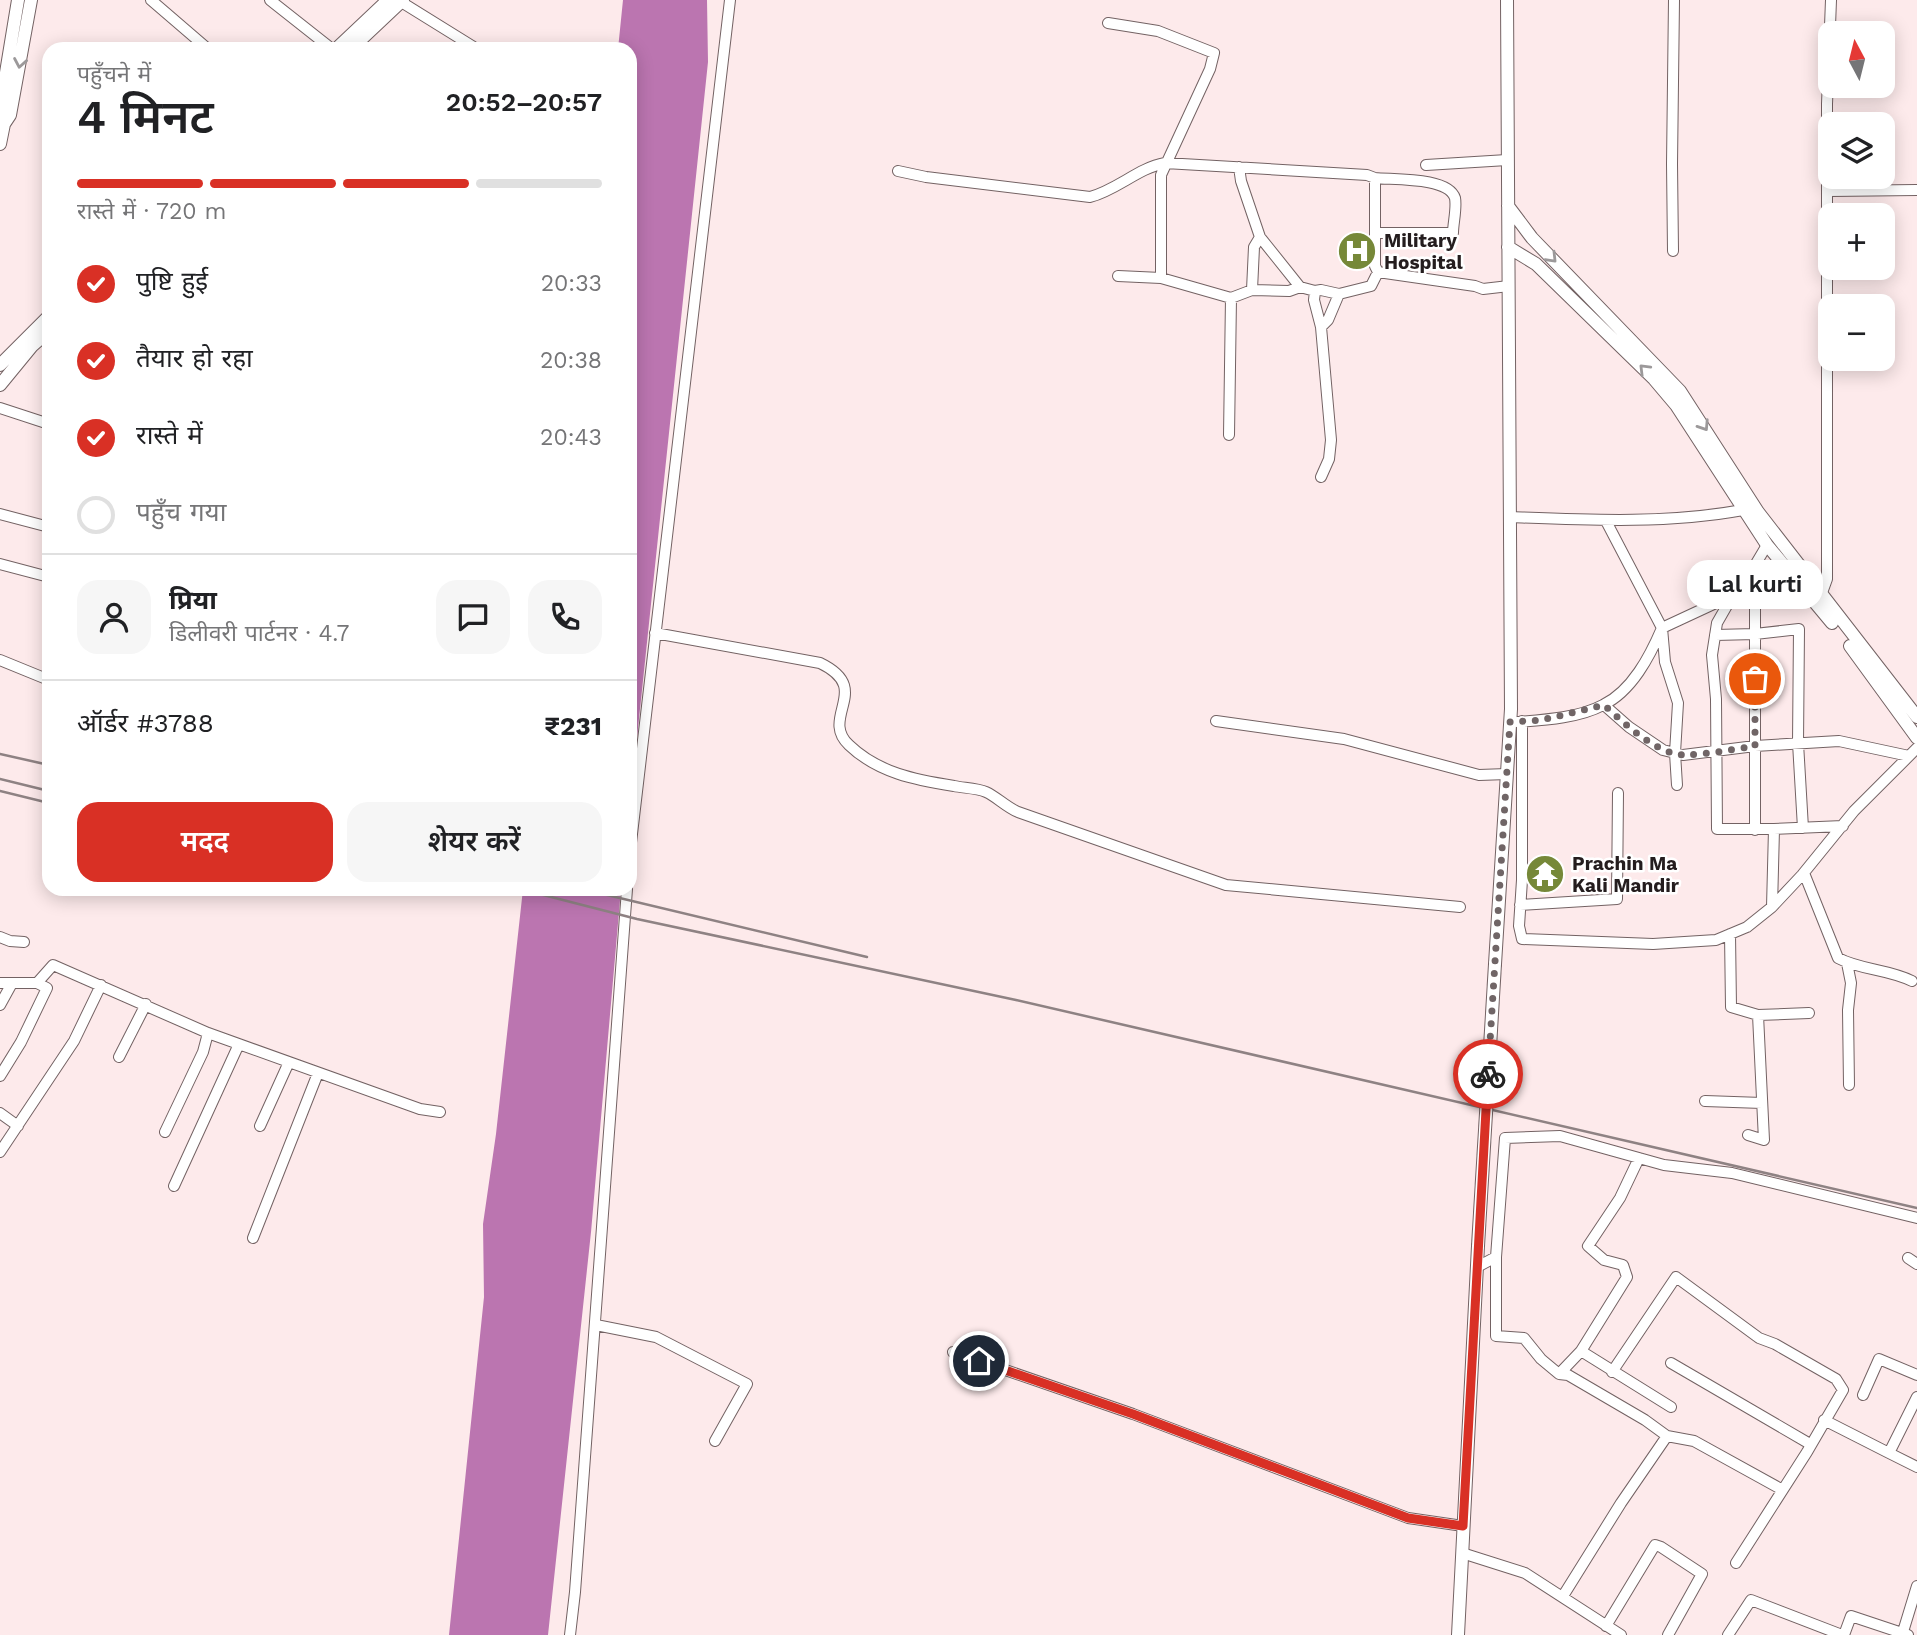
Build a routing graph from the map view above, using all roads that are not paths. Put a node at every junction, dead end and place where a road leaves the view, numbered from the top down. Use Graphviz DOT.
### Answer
graph roads {
  1 [pos="18,0"];
  2 [pos="31,0"];
  3 [pos="151,0"];
  4 [pos="270,0"];
  5 [pos="730,0"];
  6 [pos="1507,0"];
  7 [pos="1674,0"];
  8 [pos="1831,0"];
  9 [pos="397,1"];
  10 [pos="1108,23"];
  11 [pos="200,42"];
  12 [pos="325,42"];
  13 [pos="343,42"];
  14 [pos="359,42"];
  15 [pos="465,42"];
  16 [pos="0,109"];
  17 [pos="2,124"];
  18 [pos="0,144"];
  19 [pos="1507,160"];
  20 [pos="1165,163"];
  21 [pos="1426,165"];
  22 [pos="1239,167"];
  23 [pos="898,171"];
  24 [pos="1375,178"];
  25 [pos="1917,190"];
  26 [pos="1829,191"];
  27 [pos="1508,206"];
  28 [pos="1376,233"];
  29 [pos="1260,237"];
  30 [pos="1508,247"];
  31 [pos="1673,251"];
  32 [pos="1378,272"];
  33 [pos="1118,276"];
  34 [pos="1161,278"];
  35 [pos="1300,286"];
  36 [pos="1509,286"];
  37 [pos="1252,290"];
  38 [pos="1315,291"];
  39 [pos="1339,294"];
  40 [pos="1231,298"];
  41 [pos="42,323"];
  42 [pos="1321,327"];
  43 [pos="42,337"];
  44 [pos="0,365"];
  45 [pos="0,385"];
  46 [pos="0,408"];
  47 [pos="42,422"];
  48 [pos="1229,435"];
  49 [pos="1321,477"];
  50 [pos="1743,510"];
  51 [pos="0,514"];
  52 [pos="1510,517"];
  53 [pos="1606,520"];
  54 [pos="42,525"];
  55 [pos="1767,545"];
  56 [pos="0,564"];
  57 [pos="42,575"];
  58 [pos="1748,577"];
  59 [pos="1763,590"];
  60 [pos="1813,592"];
  61 [pos="1733,595"];
  62 [pos="1662,628"];
  63 [pos="655,634"];
  64 [pos="1755,634"];
  65 [pos="1715,635"];
  66 [pos="0,660"];
  67 [pos="42,677"];
  68 [pos="1604,705"];
  69 [pos="1917,717"];
  70 [pos="1216,721"];
  71 [pos="1516,722"];
  72 [pos="1917,738"];
  73 [pos="1798,743"];
  74 [pos="1755,746"];
  75 [pos="1716,751"];
  76 [pos="1913,752"];
  77 [pos="1675,753"];
  78 [pos="1507,774"];
  79 [pos="1677,785"];
  80 [pos="637,790"];
  81 [pos="1618,793"];
  82 [pos="1843,826"];
  83 [pos="1803,828"];
  84 [pos="1774,829"];
  85 [pos="1755,830"];
  86 [pos="1804,873"];
  87 [pos="627,896"];
  88 [pos="1520,905"];
  89 [pos="1460,907"];
  90 [pos="1772,907"];
  91 [pos="1730,934"];
  92 [pos="0,937"];
  93 [pos="24,942"];
  94 [pos="1847,963"];
  95 [pos="1912,981"];
  96 [pos="37,983"];
  97 [pos="5,984"];
  98 [pos="101,985"];
  99 [pos="146,1004"];
  100 [pos="0,1005"];
  101 [pos="1809,1013"];
  102 [pos="1758,1015"];
  103 [pos="208,1033"];
  104 [pos="239,1044"];
  105 [pos="119,1057"];
  106 [pos="289,1062"];
  107 [pos="318,1073"];
  108 [pos="0,1076"];
  109 [pos="1849,1084"];
  110 [pos="1705,1101"];
  111 [pos="1762,1104"];
  112 [pos="440,1112"];
  113 [pos="0,1113"];
  114 [pos="18,1126"];
  115 [pos="260,1126"];
  116 [pos="165,1132"];
  117 [pos="1748,1135"];
  118 [pos="0,1152"];
  119 [pos="1639,1158"];
  120 [pos="174,1186"];
  121 [pos="1917,1219"];
  122 [pos="253,1238"];
  123 [pos="1496,1257"];
  124 [pos="1477,1267"];
  125 [pos="596,1325"];
  126 [pos="1581,1351"];
  127 [pos="953,1352"];
  128 [pos="1671,1363"];
  129 [pos="1612,1372"];
  130 [pos="1559,1374"];
  131 [pos="1917,1375"];
  132 [pos="1863,1395"];
  133 [pos="1917,1396"];
  134 [pos="1671,1407"];
  135 [pos="1824,1420"];
  136 [pos="1667,1436"];
  137 [pos="715,1441"];
  138 [pos="1810,1444"];
  139 [pos="1889,1453"];
  140 [pos="1917,1467"];
  141 [pos="1781,1489"];
  142 [pos="1463,1526"];
  143 [pos="1462,1553"];
  144 [pos="1736,1563"];
  145 [pos="1917,1586"];
  146 [pos="1563,1596"];
  147 [pos="1606,1626"];
  148 [pos="1904,1634"];
  149 [pos="570,1635"];
  150 [pos="1458,1635"];
  151 [pos="1621,1635"];
  152 [pos="1668,1635"];
  153 [pos="1728,1635"];
  154 [pos="1843,1635"];
  1 -- 16 [label="main road"];
  2 -- 17 [label="main road, one-way"];
  3 -- 11 [label="street"];
  4 -- 12 [label="street"];
  5 -- 63 [label="street"];
  6 -- 19 [label="main road"];
  7 -- 31 [label="street"];
  8 -- 26 [label="street"];
  9 -- 13 [label="main road"];
  9 -- 14 [label="main road"];
  9 -- 15 [label="street"];
  10 -- 20 [label="street"];
  16 -- 17 [label="main road"];
  17 -- 18 [label="main road"];
  19 -- 21 [label="street"];
  19 -- 27 [label="main road"];
  20 -- 22 [label="street"];
  20 -- 23 [label="street"];
  20 -- 34 [label="street"];
  22 -- 24 [label="street"];
  22 -- 29 [label="street"];
  24 -- 28 [label="street"];
  24 -- 28 [label="street"];
  25 -- 26 [label="street"];
  26 -- 60 [label="street"];
  27 -- 30 [label="main road"];
  27 -- 60 [label="main road, one-way"];
  28 -- 32 [label="street"];
  29 -- 35 [label="street"];
  29 -- 37 [label="street"];
  30 -- 36 [label="main road"];
  50 -- 30 [label="main road, one-way"];
  32 -- 36 [label="street"];
  32 -- 39 [label="street"];
  33 -- 34 [label="street"];
  34 -- 40 [label="street"];
  35 -- 37 [label="street"];
  35 -- 38 [label="street"];
  36 -- 52 [label="main road"];
  37 -- 40 [label="street"];
  38 -- 39 [label="street"];
  38 -- 42 [label="street"];
  39 -- 42 [label="street"];
  40 -- 48 [label="street"];
  41 -- 44 [label="main road"];
  42 -- 49 [label="street"];
  43 -- 45 [label="main road"];
  46 -- 47 [label="street"];
  50 -- 53 [label="street"];
  50 -- 55 [label="main road"];
  51 -- 54 [label="street"];
  52 -- 53 [label="street"];
  52 -- 71 [label="main road"];
  53 -- 62 [label="street"];
  55 -- 58 [label="street"];
  55 -- 60 [label="main road"];
  56 -- 57 [label="street"];
  58 -- 59 [label="street"];
  58 -- 61 [label="street"];
  59 -- 60 [label="street"];
  59 -- 64 [label="street"];
  60 -- 69 [label="main road"];
  60 -- 72 [label="main road"];
  61 -- 62 [label="street"];
  61 -- 65 [label="street"];
  62 -- 68 [label="street"];
  62 -- 77 [label="street"];
  63 -- 80 [label="street"];
  63 -- 89 [label="street"];
  64 -- 65 [label="street"];
  64 -- 73 [label="street"];
  64 -- 74 [label="street"];
  65 -- 75 [label="street"];
  66 -- 67 [label="street"];
  68 -- 71 [label="street"];
  68 -- 77 [label="street"];
  70 -- 78 [label="street"];
  71 -- 78 [label="main road"];
  71 -- 88 [label="street"];
  73 -- 74 [label="street"];
  73 -- 76 [label="street"];
  73 -- 83 [label="street"];
  74 -- 75 [label="street"];
  74 -- 85 [label="street"];
  75 -- 77 [label="street"];
  75 -- 85 [label="street"];
  76 -- 82 [label="street"];
  77 -- 79 [label="street"];
  78 -- 124 [label="main road, bridge"];
  81 -- 88 [label="street"];
  82 -- 83 [label="street"];
  82 -- 86 [label="street"];
  83 -- 84 [label="street"];
  84 -- 85 [label="street"];
  84 -- 90 [label="street"];
  86 -- 90 [label="street"];
  86 -- 94 [label="street"];
  87 -- 125 [label="street"];
  88 -- 91 [label="street"];
  90 -- 91 [label="street"];
  91 -- 102 [label="street"];
  92 -- 93 [label="street"];
  94 -- 95 [label="street"];
  94 -- 109 [label="street"];
  96 -- 97 [label="street"];
  96 -- 98 [label="street"];
  96 -- 108 [label="street"];
  97 -- 100 [label="street"];
  98 -- 99 [label="street"];
  98 -- 114 [label="street"];
  99 -- 103 [label="street"];
  99 -- 105 [label="street"];
  101 -- 102 [label="street"];
  102 -- 111 [label="street"];
  103 -- 104 [label="street"];
  103 -- 116 [label="street"];
  104 -- 106 [label="street"];
  104 -- 120 [label="street"];
  106 -- 107 [label="street"];
  106 -- 115 [label="street"];
  107 -- 112 [label="street"];
  107 -- 122 [label="street"];
  110 -- 111 [label="street"];
  111 -- 117 [label="street"];
  113 -- 114 [label="street"];
  114 -- 118 [label="street"];
  119 -- 121 [label="street"];
  119 -- 123 [label="street"];
  119 -- 126 [label="street"];
  123 -- 124 [label="street"];
  123 -- 130 [label="street"];
  124 -- 142 [label="main road"];
  125 -- 137 [label="street"];
  125 -- 149 [label="street"];
  126 -- 129 [label="street"];
  126 -- 130 [label="street"];
  127 -- 142 [label="street"];
  128 -- 138 [label="street"];
  129 -- 134 [label="street"];
  129 -- 135 [label="street"];
  130 -- 136 [label="street"];
  131 -- 132 [label="street"];
  133 -- 139 [label="street"];
  135 -- 138 [label="street"];
  135 -- 139 [label="street"];
  136 -- 141 [label="street"];
  136 -- 146 [label="street"];
  138 -- 141 [label="street"];
  139 -- 140 [label="street"];
  141 -- 144 [label="street"];
  142 -- 143 [label="main road"];
  143 -- 146 [label="street"];
  143 -- 150 [label="main road"];
  145 -- 148 [label="street"];
  146 -- 147 [label="street"];
  147 -- 151 [label="street"];
  147 -- 152 [label="street"];
  148 -- 154 [label="street"];
  153 -- 154 [label="street"];
}
